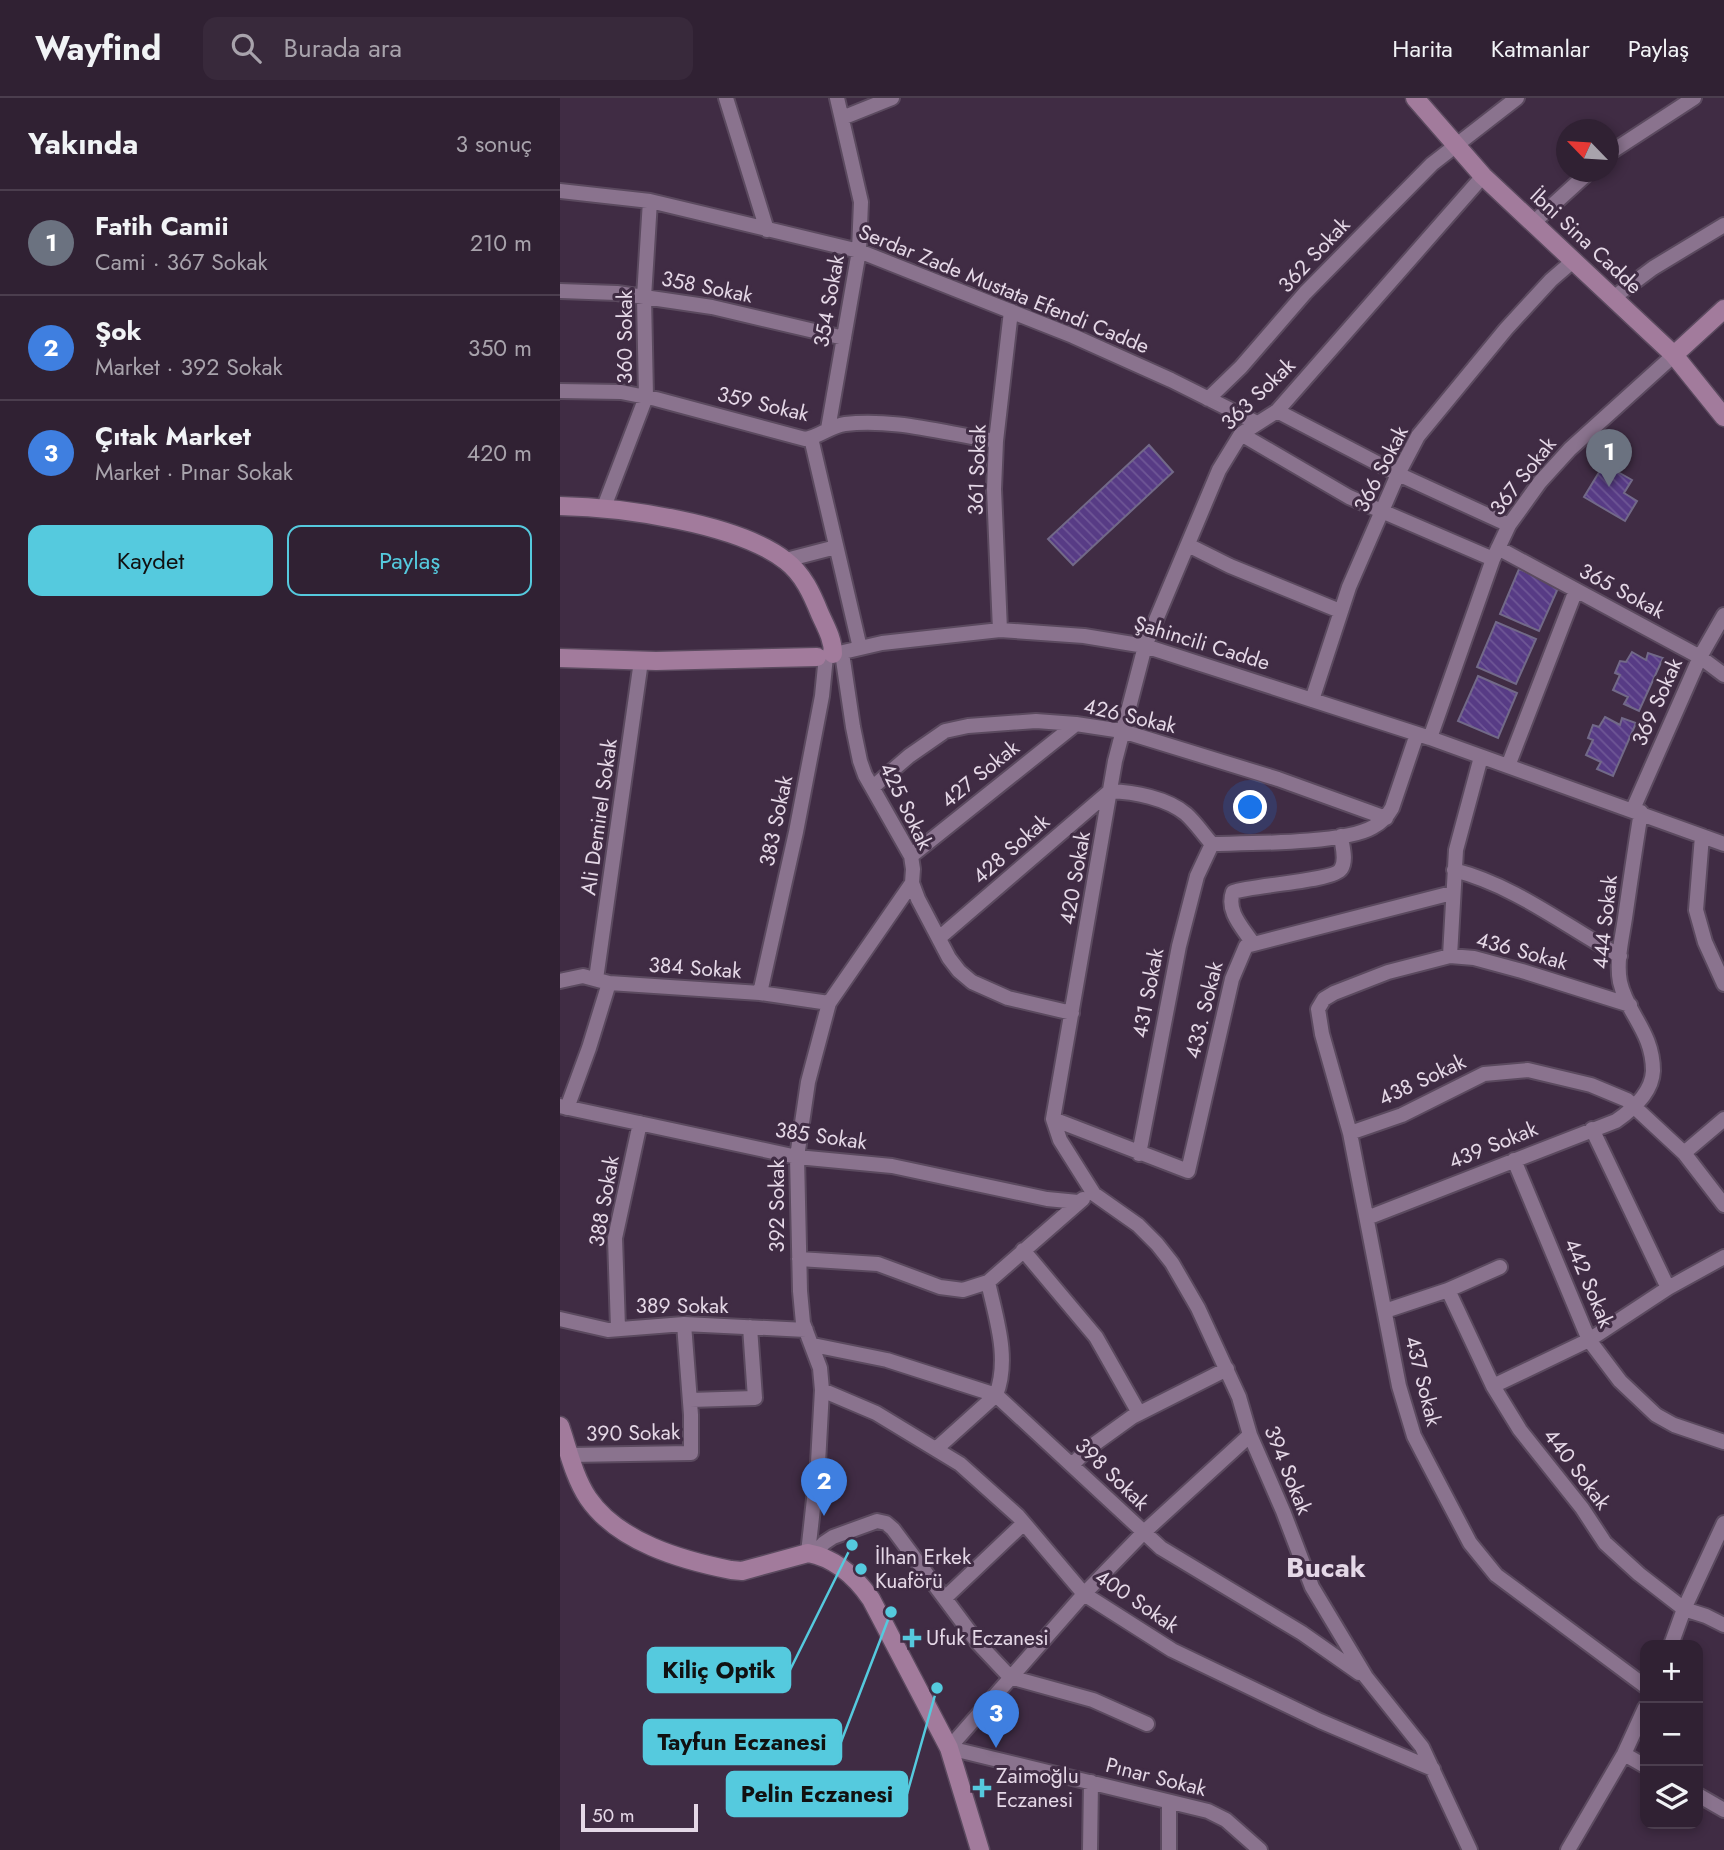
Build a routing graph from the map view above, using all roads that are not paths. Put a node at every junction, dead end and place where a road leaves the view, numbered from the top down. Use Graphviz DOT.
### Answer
graph roads {
  1 [pos="726,98"];
  2 [pos="836,98"];
  3 [pos="892,98"];
  4 [pos="1415,98"];
  5 [pos="1517,98"];
  6 [pos="1694,98"];
  7 [pos="842,118"];
  8 [pos="1455,145"];
  9 [pos="1619,147"];
  10 [pos="1483,176"];
  11 [pos="1578,182"];
  12 [pos="560,191"];
  13 [pos="650,201"];
  14 [pos="1533,223"];
  15 [pos="1724,225"];
  16 [pos="767,230"];
  17 [pos="859,251"];
  18 [pos="1573,261"];
  19 [pos="560,291"];
  20 [pos="644,297"];
  21 [pos="1613,298"];
  22 [pos="1724,309"];
  23 [pos="1011,312"];
  24 [pos="844,338"];
  25 [pos="1674,355"];
  26 [pos="560,391"];
  27 [pos="646,397"];
  28 [pos="1208,399"];
  29 [pos="1277,411"];
  30 [pos="1724,417"];
  31 [pos="1257,423"];
  32 [pos="828,429"];
  33 [pos="1241,434"];
  34 [pos="811,438"];
  35 [pos="996,441"];
  36 [pos="1398,474"];
  37 [pos="560,506"];
  38 [pos="604,507"];
  39 [pos="1382,511"];
  40 [pos="1509,524"];
  41 [pos="1188,545"];
  42 [pos="836,547"];
  43 [pos="1496,553"];
  44 [pos="786,560"];
  45 [pos="1576,590"];
  46 [pos="1340,611"];
  47 [pos="1724,615"];
  48 [pos="1000,630"];
  49 [pos="1145,646"];
  50 [pos="860,648"];
  51 [pos="830,655"];
  52 [pos="1700,657"];
  53 [pos="560,658"];
  54 [pos="641,660"];
  55 [pos="1724,662"];
  56 [pos="1724,675"];
  57 [pos="1312,700"];
  58 [pos="1076,724"];
  59 [pos="1122,732"];
  60 [pos="1424,736"];
  61 [pos="1481,757"];
  62 [pos="1508,766"];
  63 [pos="873,787"];
  64 [pos="1110,790"];
  65 [pos="1637,811"];
  66 [pos="1386,818"];
  67 [pos="1341,836"];
  68 [pos="1702,836"];
  69 [pos="1212,844"];
  70 [pos="1724,844"];
  71 [pos="911,856"];
  72 [pos="1454,870"];
  73 [pos="912,883"];
  74 [pos="1452,893"];
  75 [pos="939,938"];
  76 [pos="1252,942"];
  77 [pos="1450,956"];
  78 [pos="1620,956"];
  79 [pos="560,981"];
  80 [pos="602,981"];
  81 [pos="1724,984"];
  82 [pos="760,993"];
  83 [pos="1324,999"];
  84 [pos="829,1003"];
  85 [pos="1630,1005"];
  86 [pos="1072,1013"];
  87 [pos="1632,1106"];
  88 [pos="563,1107"];
  89 [pos="1053,1119"];
  90 [pos="1724,1119"];
  91 [pos="640,1123"];
  92 [pos="1592,1129"];
  93 [pos="1350,1133"];
  94 [pos="1684,1153"];
  95 [pos="1139,1154"];
  96 [pos="797,1157"];
  97 [pos="1514,1160"];
  98 [pos="1094,1194"];
  99 [pos="1078,1202"];
  100 [pos="1724,1205"];
  101 [pos="1367,1219"];
  102 [pos="1023,1250"];
  103 [pos="1724,1257"];
  104 [pos="799,1259"];
  105 [pos="1500,1267"];
  106 [pos="988,1282"];
  107 [pos="1668,1288"];
  108 [pos="1448,1290"];
  109 [pos="1385,1311"];
  110 [pos="560,1319"];
  111 [pos="684,1324"];
  112 [pos="750,1327"];
  113 [pos="618,1328"];
  114 [pos="806,1329"];
  115 [pos="1589,1340"];
  116 [pos="813,1345"];
  117 [pos="1227,1369"];
  118 [pos="1493,1386"];
  119 [pos="822,1390"];
  120 [pos="996,1395"];
  121 [pos="690,1400"];
  122 [pos="1139,1413"];
  123 [pos="560,1426"];
  124 [pos="1250,1435"];
  125 [pos="1724,1442"];
  126 [pos="936,1449"];
  127 [pos="570,1455"];
  128 [pos="1072,1465"];
  129 [pos="1024,1523"];
  130 [pos="1724,1523"];
  131 [pos="1143,1534"];
  132 [pos="811,1554"];
  133 [pos="1084,1594"];
  134 [pos="946,1597"];
  135 [pos="1684,1609"];
  136 [pos="1724,1625"];
  137 [pos="1673,1640"];
  138 [pos="1010,1677"];
  139 [pos="1366,1677"];
  140 [pos="1640,1682"];
  141 [pos="1640,1719"];
  142 [pos="1147,1724"];
  143 [pos="949,1748"];
  144 [pos="1624,1754"];
  145 [pos="1640,1763"];
  146 [pos="1433,1769"];
  147 [pos="1091,1782"];
  148 [pos="1703,1798"];
  149 [pos="1169,1802"];
  150 [pos="1724,1810"];
  151 [pos="1254,1847"];
  152 [pos="979,1850"];
  153 [pos="1090,1850"];
  154 [pos="1169,1850"];
  155 [pos="1470,1850"];
  156 [pos="1569,1850"];
  1 -- 16 [label="street"];
  2 -- 7 [label="street, 354 Sokak"];
  3 -- 7 [label="street"];
  4 -- 8 [label="street, İbni Sina Cadde"];
  5 -- 8 [label="street, 362 Sokak"];
  6 -- 9 [label="street"];
  7 -- 17 [label="street, 354 Sokak"];
  8 -- 10 [label="street, İbni Sina Cadde"];
  8 -- 28 [label="street, 362 Sokak"];
  10 -- 14 [label="street, İbni Sina Cadde"];
  10 -- 29 [label="street, 363 Sokak"];
  11 -- 14 [label="street"];
  12 -- 13 [label="street, Serdar Zade Mustata Efendi Cadde"];
  13 -- 16 [label="street, Serdar Zade Mustata Efendi Cadde"];
  13 -- 20 [label="street, 360 Sokak"];
  14 -- 18 [label="street, İbni Sina Cadde"];
  15 -- 21 [label="street"];
  16 -- 17 [label="street, Serdar Zade Mustata Efendi Cadde"];
  17 -- 23 [label="street, Serdar Zade Mustata Efendi Cadde"];
  17 -- 24 [label="street, 354 Sokak"];
  18 -- 21 [label="street, İbni Sina Cadde"];
  18 -- 36 [label="street, 366 Sokak"];
  19 -- 20 [label="street, 358 Sokak"];
  20 -- 24 [label="street, 358 Sokak"];
  20 -- 27 [label="street, 360 Sokak"];
  21 -- 25 [label="street, İbni Sina Cadde"];
  22 -- 25 [label="street"];
  23 -- 28 [label="street, Serdar Zade Mustata Efendi Cadde"];
  23 -- 35 [label="street, 361 Sokak"];
  24 -- 32 [label="street, 354 Sokak"];
  25 -- 30 [label="street, İbni Sina Cadde"];
  25 -- 40 [label="street, 367 Sokak"];
  26 -- 27 [label="street, 359 Sokak"];
  27 -- 34 [label="street, 359 Sokak"];
  27 -- 38 [label="street, 360 Sokak"];
  28 -- 31 [label="street, Serdar Zade Mustata Efendi Cadde"];
  29 -- 31 [label="street, 363 Sokak"];
  29 -- 36 [label="street"];
  31 -- 33 [label="street, 363 Sokak"];
  32 -- 34 [label="street, 359 Sokak"];
  32 -- 35 [label="street, 359 Sokak"];
  33 -- 39 [label="street, 365 Sokak"];
  33 -- 41 [label="street, 363 Sokak"];
  34 -- 42 [label="street"];
  35 -- 48 [label="street, 361 Sokak"];
  36 -- 39 [label="street, 366 Sokak"];
  36 -- 40 [label="street"];
  37 -- 38 [label="street"];
  38 -- 44 [label="street"];
  39 -- 43 [label="street, 365 Sokak"];
  39 -- 46 [label="street, 366 Sokak"];
  40 -- 43 [label="street, 367 Sokak"];
  41 -- 46 [label="street"];
  41 -- 49 [label="street, 363 Sokak"];
  42 -- 44 [label="street"];
  42 -- 50 [label="street"];
  43 -- 45 [label="street, 365 Sokak"];
  43 -- 60 [label="street, 367 Sokak"];
  44 -- 51 [label="street"];
  45 -- 52 [label="street, 365 Sokak"];
  45 -- 62 [label="street"];
  46 -- 57 [label="street, 366 Sokak"];
  47 -- 52 [label="street, 369 Sokak"];
  48 -- 49 [label="street, Şahincili Cadde"];
  48 -- 50 [label="street, Şahincili Cadde"];
  49 -- 57 [label="street, Şahincili Cadde"];
  49 -- 59 [label="street, 420 Sokak"];
  50 -- 51 [label="street, Şahincili Cadde"];
  51 -- 54 [label="street, Şahincili Cadde"];
  51 -- 63 [label="street, 425 Sokak"];
  51 -- 82 [label="street, 383 Sokak"];
  52 -- 55 [label="street"];
  52 -- 56 [label="street, 365 Sokak"];
  52 -- 65 [label="street, 369 Sokak"];
  53 -- 54 [label="street, Şahincili Cadde"];
  54 -- 80 [label="street, Ali Demirel Sokak"];
  57 -- 60 [label="street, Şahincili Cadde"];
  58 -- 59 [label="street, 426 Sokak"];
  58 -- 63 [label="street, 426 Sokak"];
  58 -- 71 [label="street, 427 Sokak"];
  59 -- 64 [label="street, 420 Sokak"];
  59 -- 66 [label="street, 426 Sokak"];
  60 -- 61 [label="street, Şahincili Cadde"];
  60 -- 66 [label="street, 367 Sokak"];
  61 -- 62 [label="street, Şahincili Cadde"];
  61 -- 72 [label="street"];
  62 -- 65 [label="street, Şahincili Cadde"];
  63 -- 71 [label="street, 425 Sokak"];
  64 -- 69 [label="street"];
  64 -- 75 [label="street, 428 Sokak"];
  64 -- 86 [label="street, 420 Sokak"];
  65 -- 68 [label="street, Şahincili Cadde"];
  65 -- 78 [label="street, 444 Sokak"];
  66 -- 67 [label="street"];
  67 -- 69 [label="street"];
  67 -- 76 [label="street"];
  68 -- 70 [label="street, Şahincili Cadde"];
  68 -- 81 [label="street"];
  69 -- 95 [label="street, 431 Sokak"];
  71 -- 73 [label="street, 425 Sokak"];
  72 -- 74 [label="street"];
  72 -- 78 [label="street"];
  73 -- 75 [label="street, 425 Sokak"];
  73 -- 84 [label="street, 392 Sokak"];
  74 -- 76 [label="street"];
  74 -- 77 [label="street"];
  75 -- 86 [label="street, 425 Sokak"];
  76 -- 95 [label="street, 433. Sokak"];
  77 -- 83 [label="street, 436 Sokak"];
  77 -- 85 [label="street, 436 Sokak"];
  78 -- 85 [label="street, 444 Sokak"];
  79 -- 80 [label="street, 384 Sokak"];
  80 -- 82 [label="street, 384 Sokak"];
  80 -- 88 [label="street, Ali Demirel Sokak"];
  82 -- 84 [label="street, 384 Sokak"];
  83 -- 93 [label="street, 437 Sokak"];
  84 -- 96 [label="street, 392 Sokak"];
  85 -- 87 [label="street, 444 Sokak"];
  86 -- 89 [label="street, 420 Sokak"];
  87 -- 92 [label="street, 439 Sokak"];
  87 -- 93 [label="street, 438 Sokak"];
  87 -- 94 [label="street, 438 Sokak"];
  88 -- 91 [label="street, 385 Sokak"];
  89 -- 95 [label="street"];
  89 -- 98 [label="street, 394 Sokak"];
  90 -- 94 [label="street"];
  91 -- 96 [label="street, 385 Sokak"];
  91 -- 113 [label="street, 388 Sokak"];
  92 -- 97 [label="street, 439 Sokak"];
  92 -- 107 [label="street"];
  93 -- 101 [label="street, 437 Sokak"];
  94 -- 100 [label="street, 438 Sokak"];
  96 -- 99 [label="street, 385 Sokak"];
  96 -- 104 [label="street, 392 Sokak"];
  97 -- 101 [label="street, 439 Sokak"];
  97 -- 115 [label="street, 442 Sokak"];
  98 -- 99 [label="street"];
  98 -- 117 [label="street, 394 Sokak"];
  99 -- 102 [label="street"];
  101 -- 109 [label="street, 437 Sokak"];
  102 -- 106 [label="street"];
  102 -- 122 [label="street"];
  103 -- 107 [label="street"];
  104 -- 106 [label="street"];
  104 -- 114 [label="street, 392 Sokak"];
  105 -- 108 [label="street"];
  106 -- 120 [label="street"];
  107 -- 115 [label="street"];
  108 -- 109 [label="street"];
  108 -- 118 [label="street, 440 Sokak"];
  109 -- 140 [label="street, 437 Sokak"];
  110 -- 113 [label="street, 389 Sokak"];
  111 -- 112 [label="street, 389 Sokak"];
  111 -- 113 [label="street, 389 Sokak"];
  111 -- 121 [label="street, 390 Sokak"];
  112 -- 114 [label="street, 389 Sokak"];
  112 -- 121 [label="street"];
  114 -- 116 [label="street, 392 Sokak"];
  115 -- 118 [label="street"];
  115 -- 125 [label="street, 442 Sokak"];
  116 -- 119 [label="street, 392 Sokak"];
  116 -- 120 [label="street, 398 Sokak"];
  117 -- 122 [label="street"];
  117 -- 124 [label="street, 394 Sokak"];
  118 -- 135 [label="street, 440 Sokak"];
  119 -- 126 [label="street, 400 Sokak"];
  119 -- 132 [label="street, 392 Sokak"];
  120 -- 126 [label="street"];
  120 -- 128 [label="street, 398 Sokak"];
  121 -- 127 [label="street, 390 Sokak"];
  122 -- 128 [label="street"];
  123 -- 127 [label="street"];
  124 -- 131 [label="street"];
  124 -- 139 [label="street, 394 Sokak"];
  126 -- 129 [label="street, 400 Sokak"];
  127 -- 132 [label="street"];
  128 -- 131 [label="street, 398 Sokak"];
  129 -- 133 [label="street, 400 Sokak"];
  129 -- 134 [label="street"];
  130 -- 135 [label="street"];
  131 -- 133 [label="street"];
  131 -- 139 [label="street, 398 Sokak"];
  132 -- 134 [label="street"];
  132 -- 143 [label="street"];
  133 -- 138 [label="street"];
  133 -- 146 [label="street, 400 Sokak"];
  134 -- 138 [label="street"];
  135 -- 136 [label="street, 440 Sokak"];
  135 -- 137 [label="street"];
  138 -- 142 [label="street"];
  138 -- 143 [label="street"];
  139 -- 146 [label="street, 394 Sokak"];
  141 -- 144 [label="street"];
  143 -- 147 [label="street, Pınar Sokak"];
  143 -- 152 [label="street"];
  144 -- 145 [label="street"];
  144 -- 156 [label="street"];
  146 -- 155 [label="street, 394 Sokak"];
  147 -- 149 [label="street, Pınar Sokak"];
  147 -- 153 [label="street"];
  148 -- 150 [label="street"];
  149 -- 151 [label="street, Pınar Sokak"];
  149 -- 154 [label="street"];
}
